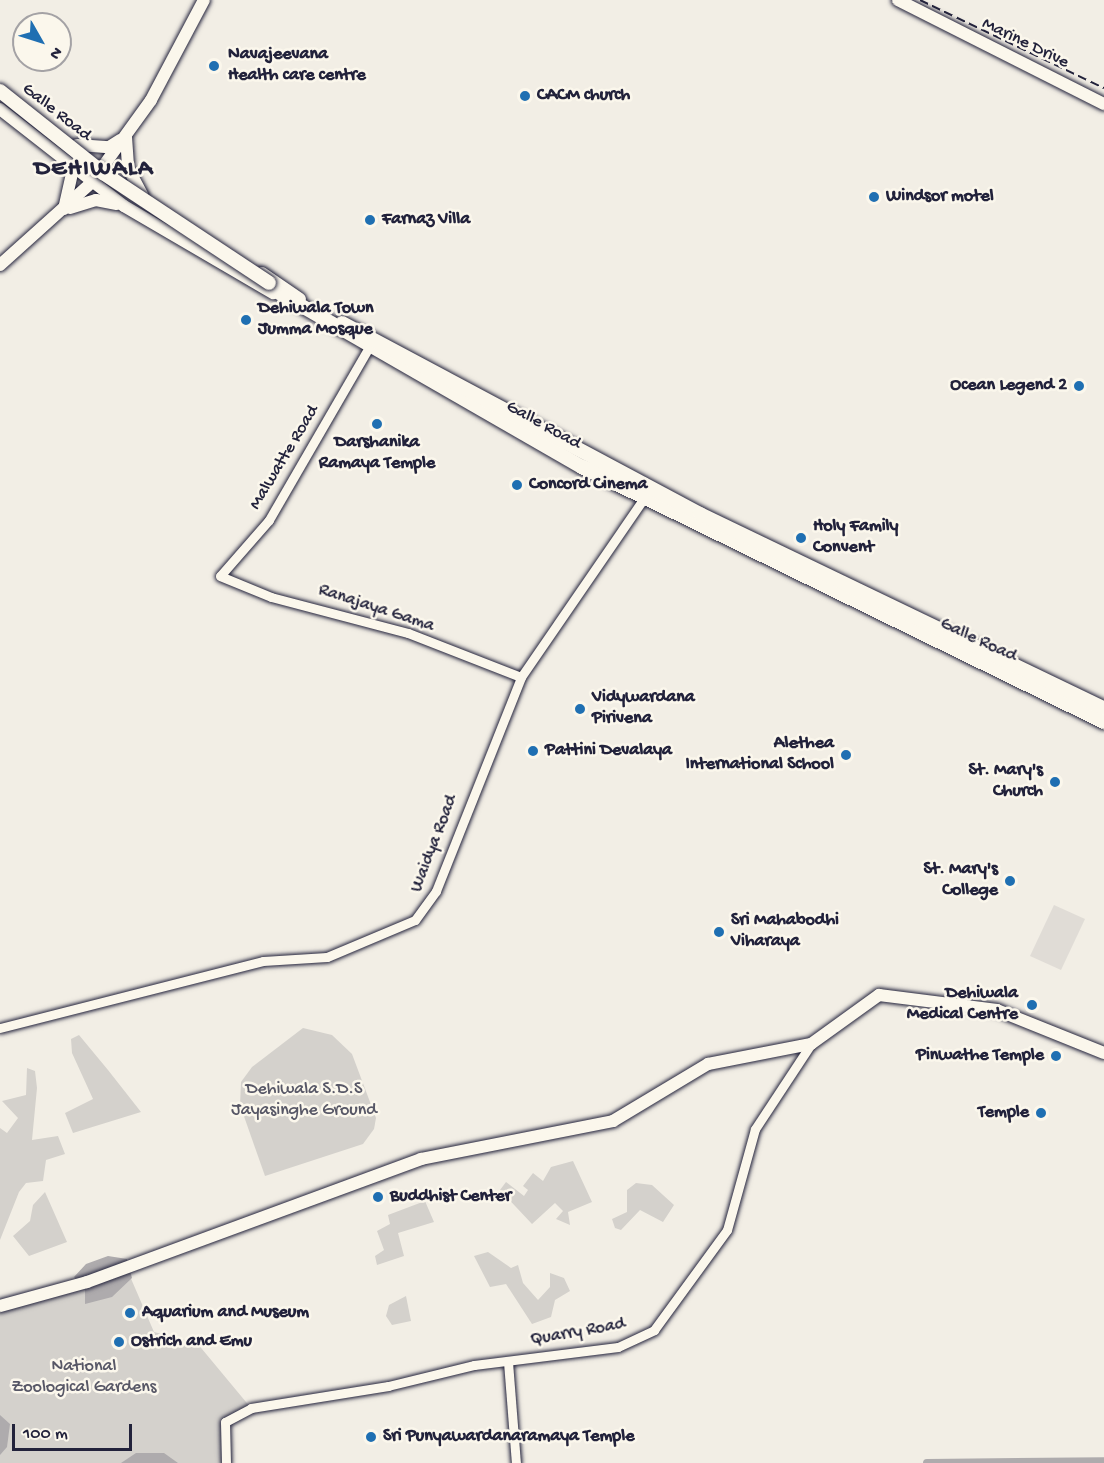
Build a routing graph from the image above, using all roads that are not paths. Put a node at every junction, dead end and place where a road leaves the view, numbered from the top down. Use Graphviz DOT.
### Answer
graph roads {
  1 [pos="204,0"];
  2 [pos="898,0"];
  3 [pos="0,86"];
  4 [pos="0,91"];
  5 [pos="0,101"];
  6 [pos="1104,104"];
  7 [pos="0,109"];
  8 [pos="60,132"];
  9 [pos="126,136"];
  10 [pos="77,145"];
  11 [pos="47,148"];
  12 [pos="104,165"];
  13 [pos="73,170"];
  14 [pos="91,183"];
  15 [pos="141,194"];
  16 [pos="124,206"];
  17 [pos="63,211"];
  18 [pos="175,216"];
  19 [pos="165,231"];
  20 [pos="0,265"];
  21 [pos="268,284"];
  22 [pos="296,301"];
  23 [pos="368,349"];
  24 [pos="647,494"];
  25 [pos="220,576"];
  26 [pos="907,620"];
  27 [pos="521,677"];
  28 [pos="1104,708"];
  29 [pos="1104,722"];
  30 [pos="0,1028"];
  31 [pos="811,1044"];
  32 [pos="1104,1053"];
  33 [pos="0,1306"];
  34 [pos="508,1362"];
  35 [pos="226,1463"];
  36 [pos="516,1463"];
  1 -- 9 [label="main road"];
  2 -- 6 [label="main road, Marine Drive"];
  3 -- 8 [label="main road"];
  4 -- 21 [label="highway, Galle Road, bridge"];
  5 -- 21 [label="highway, Galle Road, bridge"];
  7 -- 11 [label="main road"];
  8 -- 10 [label="main road"];
  8 -- 11 [label="main road"];
  9 -- 10 [label="main road"];
  9 -- 12 [label="main road"];
  9 -- 15 [label="main road"];
  10 -- 12 [label="main road"];
  11 -- 13 [label="main road"];
  12 -- 14 [label="main road"];
  12 -- 15 [label="main road"];
  13 -- 14 [label="main road"];
  13 -- 17 [label="main road"];
  14 -- 16 [label="main road"];
  14 -- 17 [label="main road"];
  15 -- 18 [label="main road"];
  16 -- 17 [label="main road"];
  16 -- 19 [label="main road"];
  17 -- 20 [label="main road"];
  18 -- 19 [label="main road"];
  18 -- 22 [label="main road"];
  19 -- 22 [label="main road"];
  21 -- 22 [label="highway, Galle Road"];
  22 -- 23 [label="highway, Galle Road"];
  22 -- 24 [label="highway, Galle Road"];
  23 -- 24 [label="highway, Galle Road"];
  23 -- 25 [label="street, Malwatte Road"];
  24 -- 26 [label="highway, Galle Road"];
  24 -- 27 [label="street, Waidya Road"];
  25 -- 27 [label="street, Ranajaya Gama"];
  26 -- 28 [label="highway, Galle Road"];
  26 -- 29 [label="highway, Galle Road"];
  27 -- 30 [label="street, Waidya Road"];
  31 -- 32 [label="main road"];
  31 -- 33 [label="main road"];
  31 -- 34 [label="street, Quarry Road"];
  34 -- 35 [label="street, Quarry Road"];
  34 -- 36 [label="street"];
}
